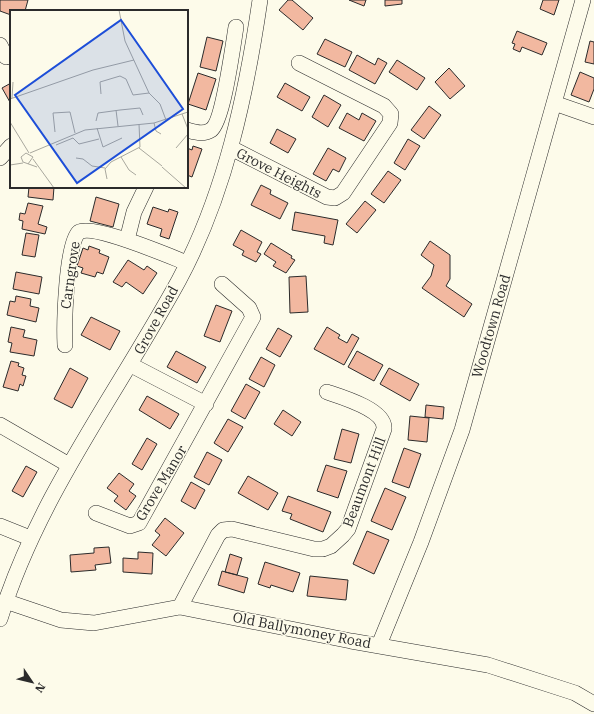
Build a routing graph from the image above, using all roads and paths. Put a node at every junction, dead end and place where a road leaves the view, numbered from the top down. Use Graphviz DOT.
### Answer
graph roads {
  1 [pos="260,0"];
  2 [pos="583,0"];
  3 [pos="236,27"];
  4 [pos="299,63"];
  5 [pos="554,103"];
  6 [pos="593,123"];
  7 [pos="188,130"];
  8 [pos="10,147"];
  9 [pos="231,148"];
  10 [pos="0,158"];
  11 [pos="146,188"];
  12 [pos="126,240"];
  13 [pos="187,263"];
  14 [pos="222,284"];
  15 [pos="65,345"];
  16 [pos="131,365"];
  17 [pos="328,392"];
  18 [pos="206,404"];
  19 [pos="0,425"];
  20 [pos="69,465"];
  21 [pos="96,513"];
  22 [pos="0,526"];
  23 [pos="30,538"];
  24 [pos="6,602"];
  25 [pos="180,607"];
  26 [pos="0,619"];
  27 [pos="379,645"];
  28 [pos="594,704"];
  1 -- 9 [label="street, Grove Road"];
  2 -- 5 [label="street, Woodtown Road"];
  3 -- 7 [label="street"];
  4 -- 9 [label="street, Grove Heights"];
  5 -- 6 [label="street"];
  5 -- 27 [label="street, Woodtown Road"];
  8 -- 10 [label="street"];
  9 -- 13 [label="street, Grove Road"];
  11 -- 12 [label="street"];
  12 -- 13 [label="street, Carngrove"];
  12 -- 15 [label="street, Carngrove"];
  13 -- 16 [label="street, Grove Road"];
  14 -- 18 [label="street, Grove Manor"];
  16 -- 18 [label="street"];
  16 -- 20 [label="street, Grove Road"];
  17 -- 25 [label="street, Beaumont Hill"];
  18 -- 21 [label="street, Grove Manor"];
  19 -- 20 [label="street"];
  20 -- 23 [label="street, Grove Road"];
  22 -- 23 [label="street"];
  23 -- 24 [label="street, Grove Road"];
  24 -- 25 [label="street, Old Ballymoney Road"];
  24 -- 26 [label="street, Grove Road"];
  25 -- 27 [label="street, Old Ballymoney Road"];
  27 -- 28 [label="street, Old Ballymoney Road"];
}
